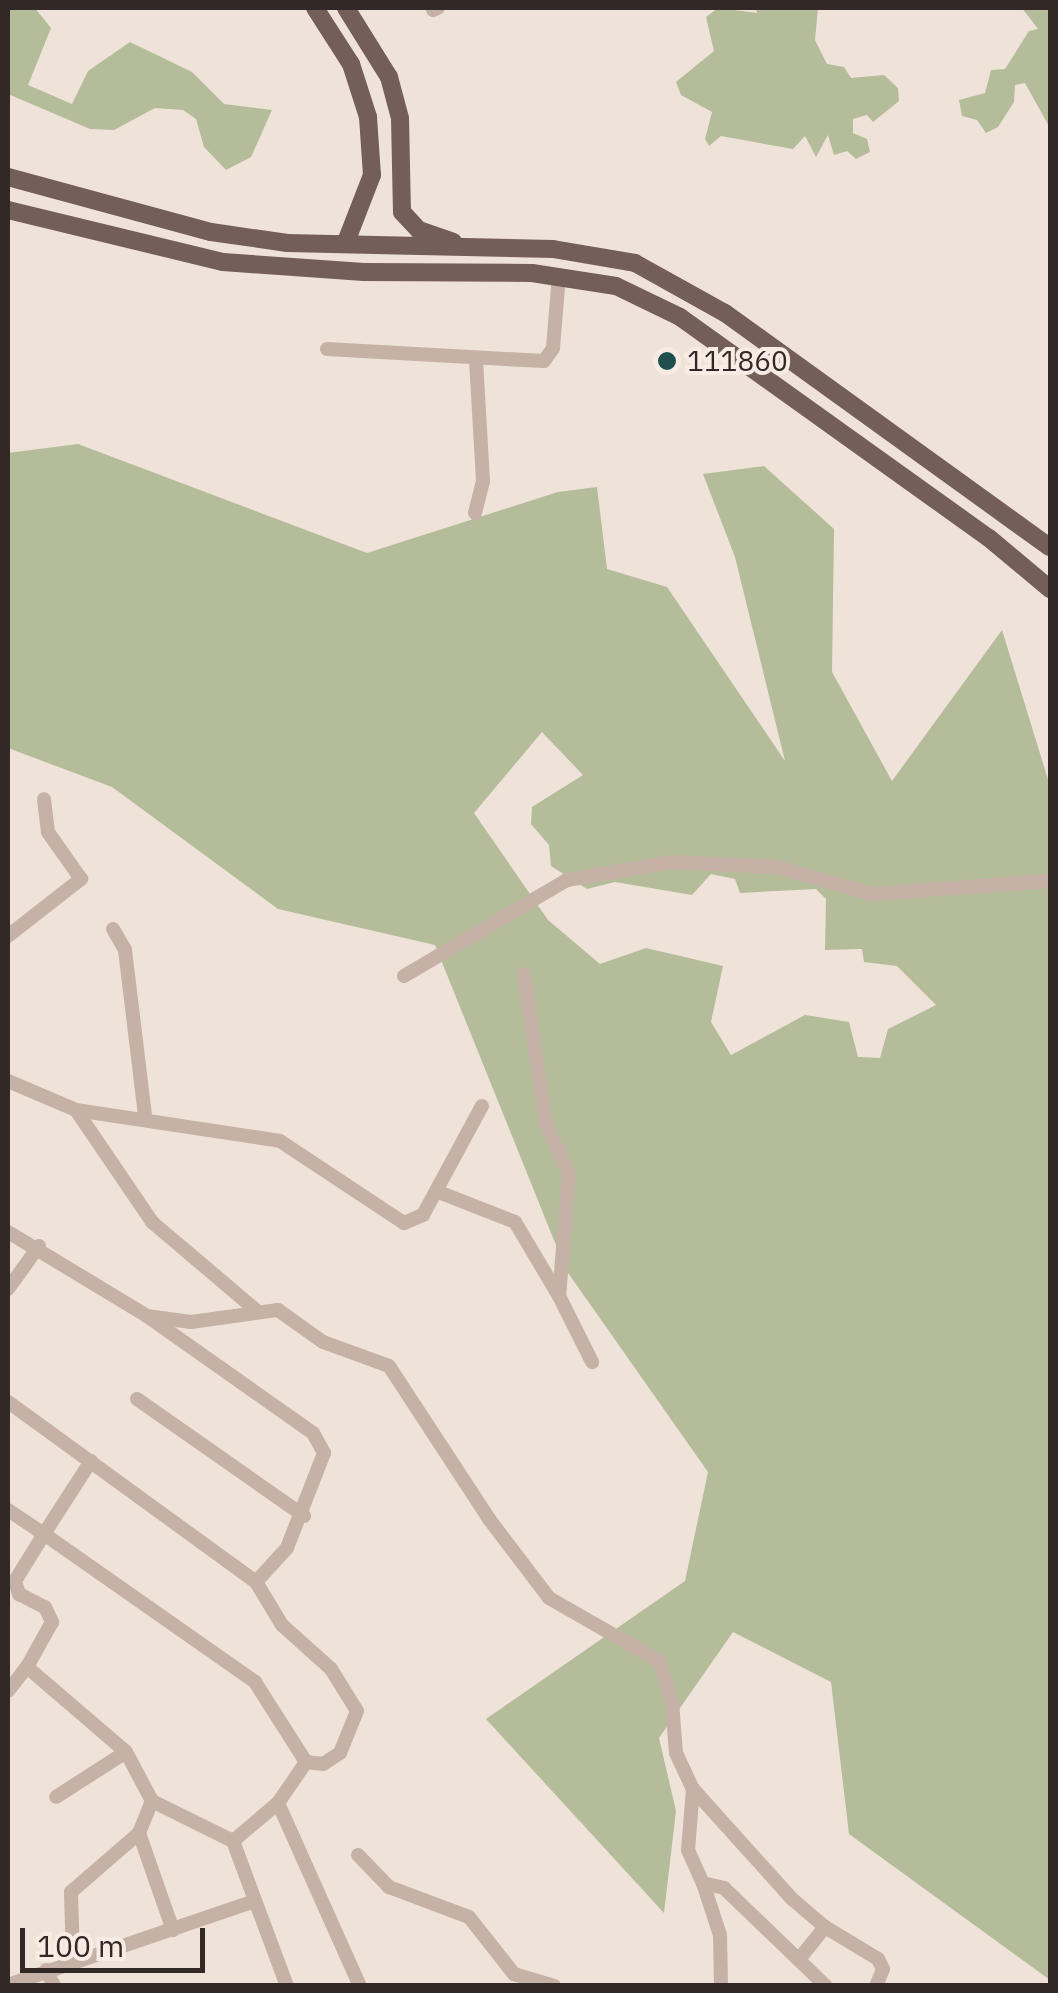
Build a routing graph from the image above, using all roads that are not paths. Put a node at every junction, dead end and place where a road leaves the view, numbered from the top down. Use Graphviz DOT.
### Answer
graph roads {
  1 [pos="314,8"];
  2 [pos="346,8"];
  3 [pos="8,177"];
  4 [pos="8,210"];
  5 [pos="346,242"];
  6 [pos="287,243"];
  7 [pos="470,247"];
  8 [pos="284,269"];
  9 [pos="477,272"];
  10 [pos="559,276"];
  11 [pos="328,349"];
  12 [pos="476,361"];
  13 [pos="475,513"];
  14 [pos="1050,546"];
  15 [pos="1050,590"];
  16 [pos="44,799"];
  17 [pos="1047,878"];
  18 [pos="113,929"];
  19 [pos="8,936"];
  20 [pos="524,974"];
  21 [pos="404,976"];
  22 [pos="8,1082"];
  23 [pos="482,1106"];
  24 [pos="76,1110"];
  25 [pos="144,1116"];
  26 [pos="436,1190"];
  27 [pos="8,1232"];
  28 [pos="39,1246"];
  29 [pos="8,1290"];
  30 [pos="560,1296"];
  31 [pos="258,1312"];
  32 [pos="147,1316"];
  33 [pos="592,1362"];
  34 [pos="136,1399"];
  35 [pos="8,1402"];
  36 [pos="92,1461"];
  37 [pos="8,1510"];
  38 [pos="304,1516"];
  39 [pos="44,1534"];
  40 [pos="256,1582"];
  41 [pos="27,1668"];
  42 [pos="8,1691"];
  43 [pos="126,1752"];
  44 [pos="306,1762"];
  45 [pos="693,1789"];
  46 [pos="56,1797"];
  47 [pos="152,1801"];
  48 [pos="278,1803"];
  49 [pos="138,1833"];
  50 [pos="234,1840"];
  51 [pos="358,1855"];
  52 [pos="703,1882"];
  53 [pos="252,1902"];
  54 [pos="825,1928"];
  55 [pos="173,1930"];
  56 [pos="800,1958"];
  57 [pos="74,1960"];
  58 [pos="46,1970"];
  59 [pos="8,1985"];
  60 [pos="54,1986"];
  61 [pos="287,1986"];
  62 [pos="360,1986"];
  63 [pos="554,1986"];
  64 [pos="721,1986"];
  65 [pos="826,1986"];
  66 [pos="876,1986"];
  1 -- 5 [label="main road"];
  2 -- 7 [label="main road"];
  3 -- 6 [label="main road"];
  4 -- 8 [label="main road"];
  5 -- 6 [label="main road"];
  5 -- 7 [label="main road"];
  6 -- 8 [label="main road"];
  7 -- 9 [label="main road"];
  7 -- 14 [label="main road"];
  8 -- 9 [label="main road"];
  9 -- 10 [label="main road"];
  10 -- 12 [label="street"];
  10 -- 15 [label="main road"];
  11 -- 12 [label="street"];
  12 -- 13 [label="street"];
  16 -- 19 [label="street"];
  17 -- 21 [label="street"];
  18 -- 25 [label="street"];
  20 -- 30 [label="street"];
  22 -- 24 [label="street"];
  23 -- 26 [label="street"];
  24 -- 25 [label="street"];
  24 -- 31 [label="street"];
  25 -- 26 [label="street"];
  26 -- 30 [label="street"];
  27 -- 28 [label="street"];
  28 -- 29 [label="street"];
  28 -- 32 [label="street"];
  30 -- 33 [label="street"];
  31 -- 32 [label="street"];
  31 -- 45 [label="street"];
  32 -- 38 [label="street"];
  34 -- 38 [label="street"];
  35 -- 36 [label="street"];
  36 -- 39 [label="street"];
  36 -- 40 [label="street"];
  37 -- 39 [label="street"];
  38 -- 40 [label="street"];
  39 -- 41 [label="street"];
  39 -- 44 [label="street"];
  40 -- 44 [label="street"];
  41 -- 42 [label="street"];
  41 -- 43 [label="street"];
  43 -- 46 [label="street"];
  43 -- 47 [label="street"];
  44 -- 48 [label="street"];
  45 -- 52 [label="street"];
  45 -- 54 [label="street"];
  47 -- 49 [label="street"];
  47 -- 50 [label="street"];
  48 -- 50 [label="street"];
  48 -- 62 [label="street"];
  49 -- 55 [label="street"];
  49 -- 57 [label="street"];
  50 -- 53 [label="street"];
  51 -- 63 [label="street"];
  52 -- 56 [label="street"];
  52 -- 64 [label="street"];
  53 -- 55 [label="street"];
  53 -- 61 [label="street"];
  54 -- 56 [label="street"];
  54 -- 66 [label="street"];
  55 -- 57 [label="street"];
  56 -- 65 [label="street"];
  57 -- 58 [label="street"];
  58 -- 59 [label="street"];
  58 -- 60 [label="street"];
}
